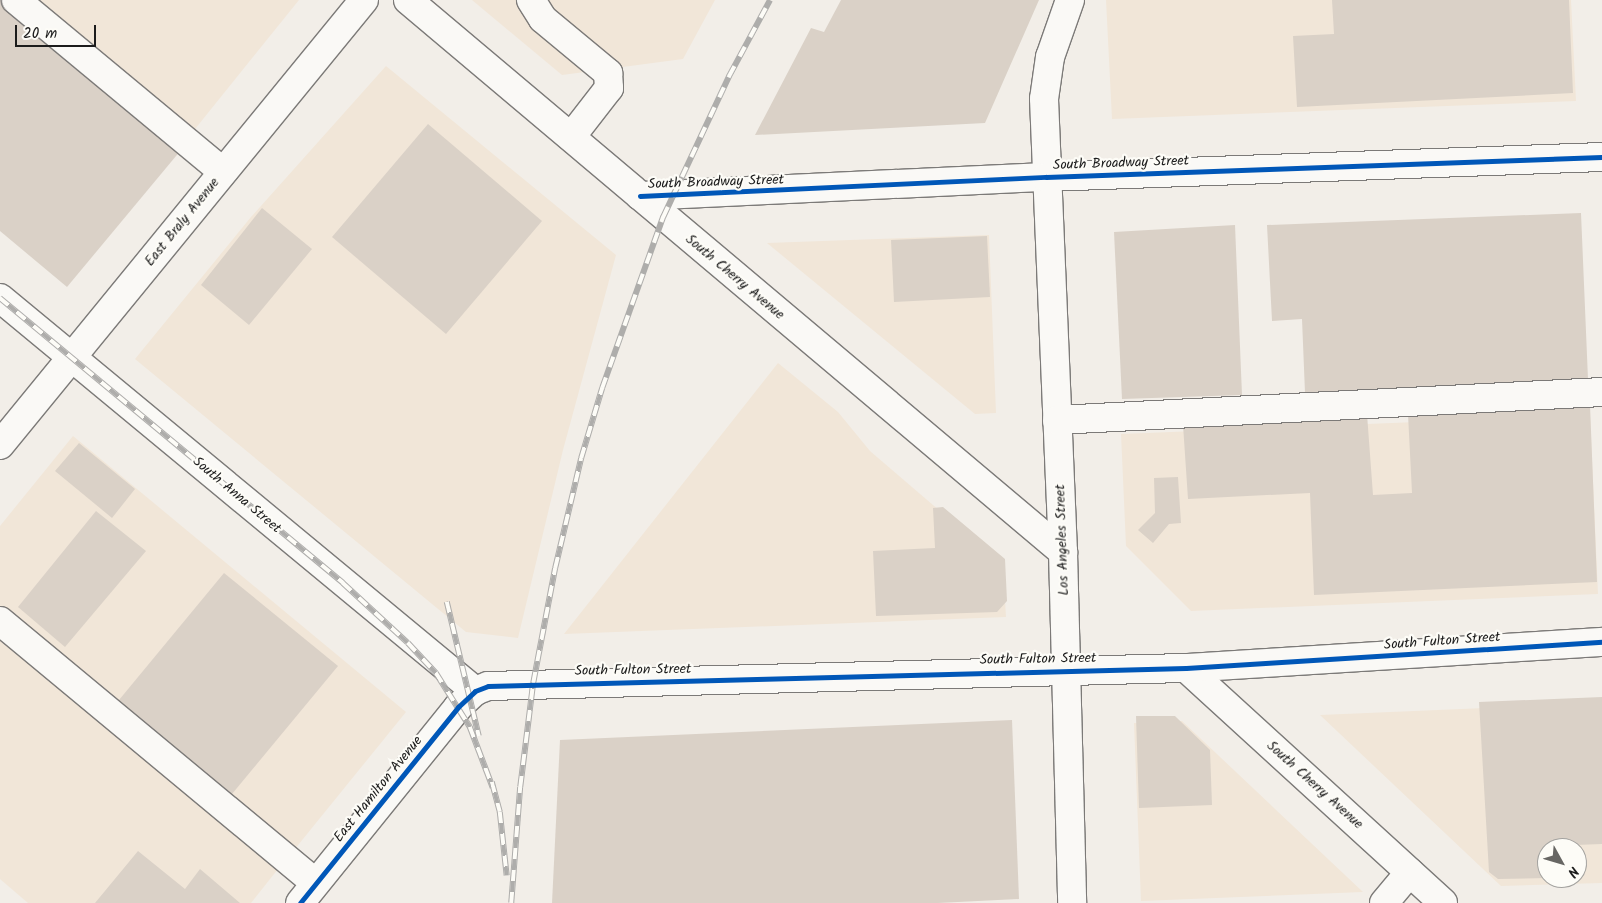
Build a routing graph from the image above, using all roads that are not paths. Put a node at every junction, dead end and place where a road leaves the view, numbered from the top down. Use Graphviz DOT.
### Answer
graph roads {
  1 [pos="16,0"];
  2 [pos="364,0"];
  3 [pos="408,0"];
  4 [pos="532,0"];
  5 [pos="1070,0"];
  6 [pos="571,137"];
  7 [pos="1602,157"];
  8 [pos="223,172"];
  9 [pos="1046,176"];
  10 [pos="640,196"];
  11 [pos="0,298"];
  12 [pos="71,358"];
  13 [pos="1602,392"];
  14 [pos="1057,420"];
  15 [pos="0,445"];
  16 [pos="1063,552"];
  17 [pos="0,621"];
  18 [pos="1602,642"];
  19 [pos="1186,668"];
  20 [pos="1066,670"];
  21 [pos="475,691"];
  22 [pos="1410,872"];
  23 [pos="308,893"];
  24 [pos="1072,903"];
  25 [pos="1384,903"];
  26 [pos="1443,903"];
  1 -- 8 [label="street"];
  2 -- 8 [label="street, East Braly Avenue"];
  3 -- 6 [label="street, South Cherry Avenue"];
  4 -- 6 [label="street"];
  5 -- 9 [label="street"];
  6 -- 10 [label="street, South Cherry Avenue"];
  7 -- 9 [label="street, South Broadway Street"];
  8 -- 12 [label="street, East Braly Avenue"];
  9 -- 10 [label="street, South Broadway Street"];
  9 -- 14 [label="street, Los Angeles Street"];
  10 -- 16 [label="street, South Cherry Avenue"];
  11 -- 12 [label="street, South Anna Street"];
  12 -- 15 [label="street, East Braly Avenue"];
  12 -- 21 [label="street, South Anna Street"];
  13 -- 14 [label="street"];
  14 -- 16 [label="street, Los Angeles Street"];
  16 -- 20 [label="street, Los Angeles Street"];
  17 -- 23 [label="street"];
  18 -- 19 [label="street, South Fulton Street"];
  19 -- 20 [label="street, South Fulton Street"];
  19 -- 22 [label="street, South Cherry Avenue"];
  20 -- 21 [label="street, South Fulton Street"];
  20 -- 24 [label="street, Los Angeles Street"];
  21 -- 23 [label="street, East Hamilton Avenue"];
  22 -- 25 [label="street"];
  22 -- 26 [label="street, South Cherry Avenue"];
}
